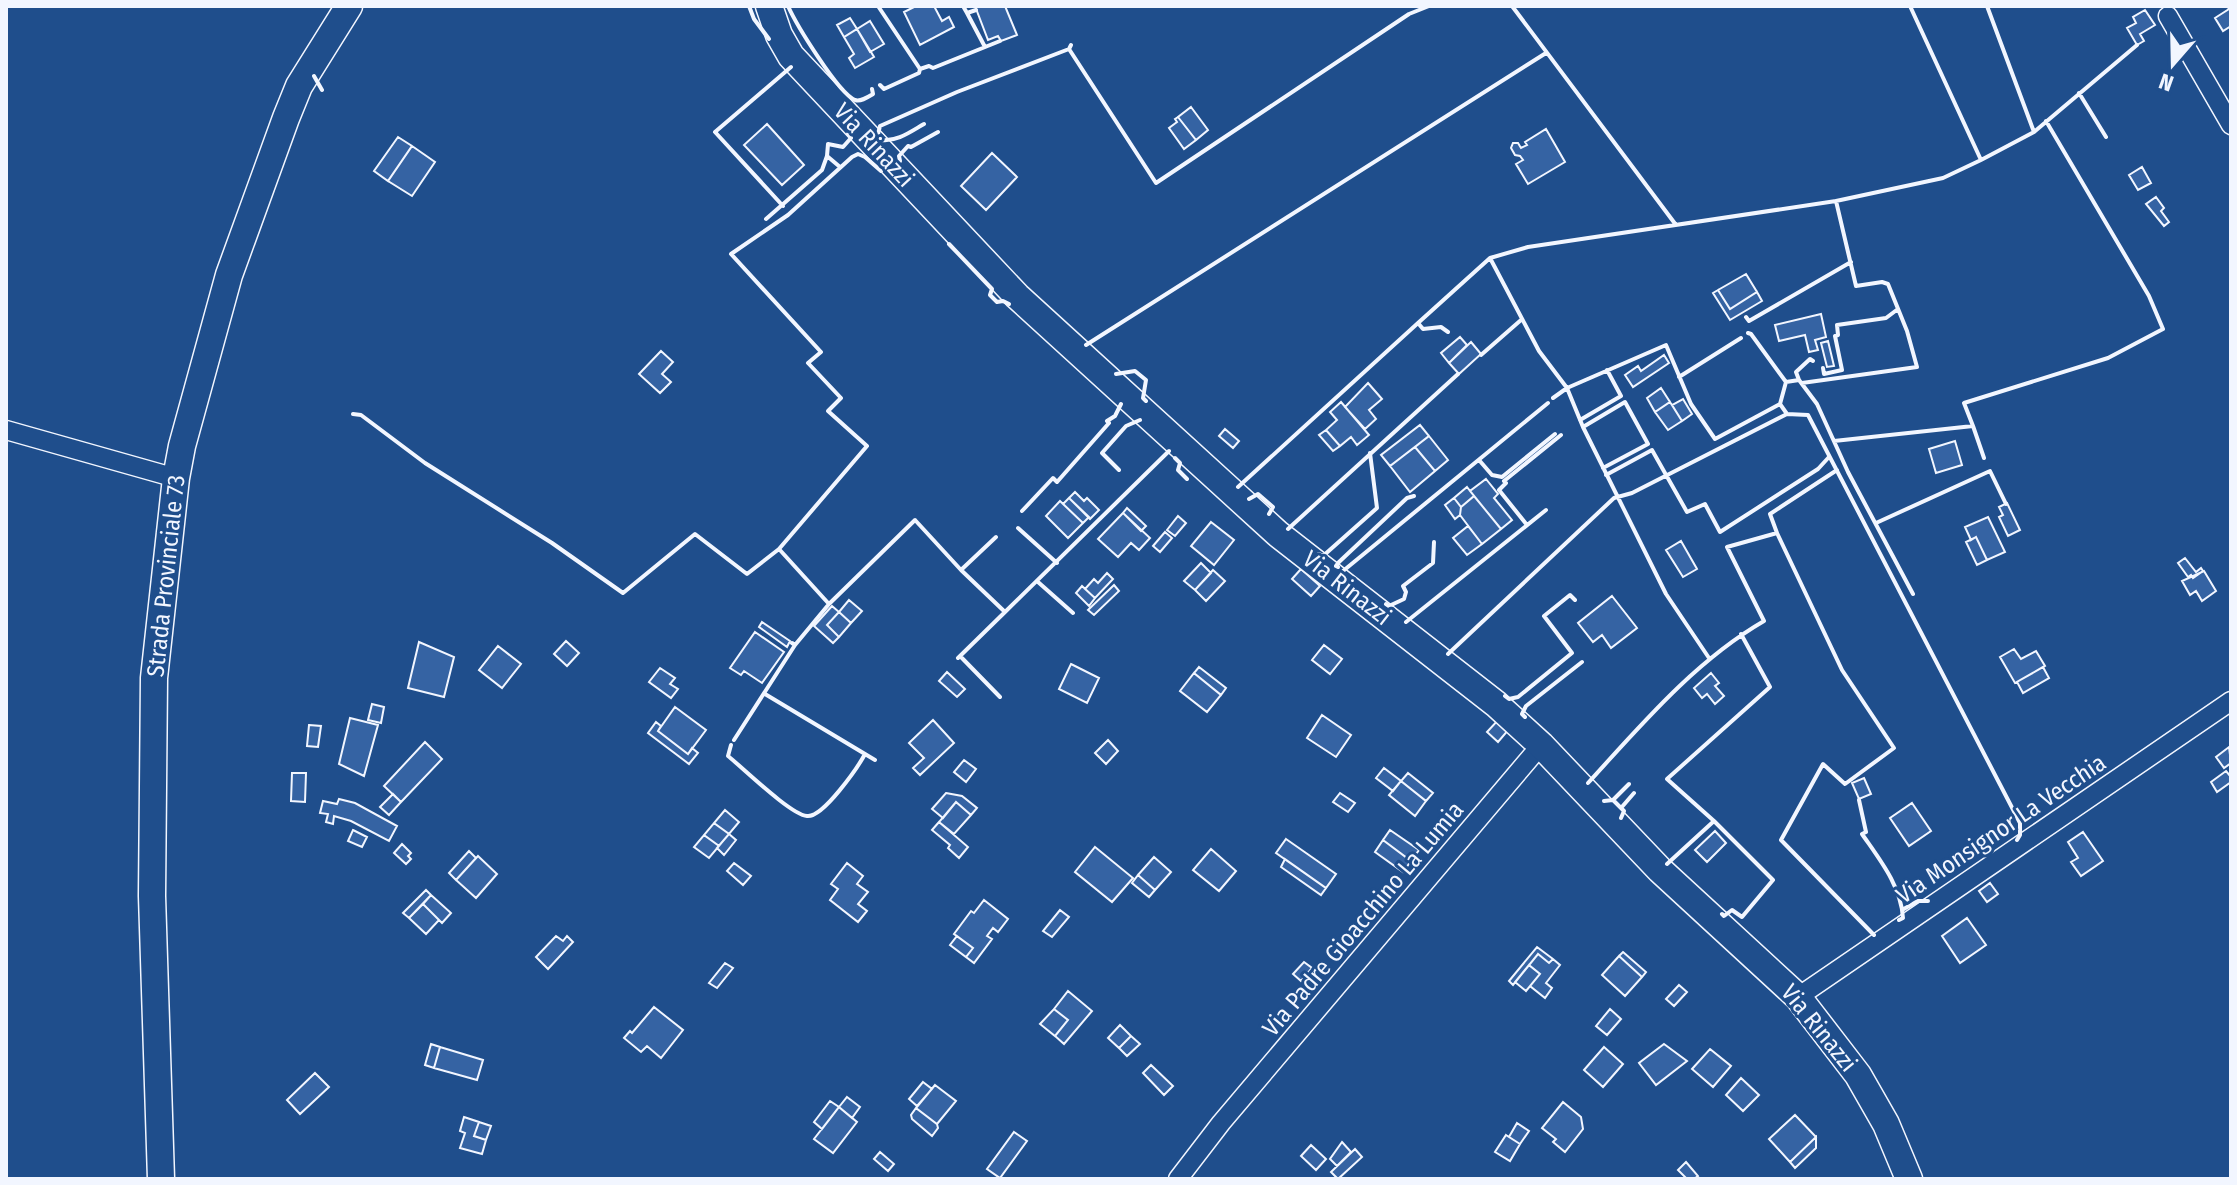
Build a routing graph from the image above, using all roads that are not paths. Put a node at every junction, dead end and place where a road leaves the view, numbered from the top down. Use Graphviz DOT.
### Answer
graph roads {
  1 [pos="349,6"];
  2 [pos="769,6"];
  3 [pos="2168,16"];
  4 [pos="2231,125"];
  5 [pos="6,430"];
  6 [pos="176,478"];
  7 [pos="2231,701"];
  8 [pos="1541,745"];
  9 [pos="1798,997"];
  10 [pos="161,1179"];
  11 [pos="1178,1179"];
  12 [pos="1909,1179"];
  1 -- 6 [label="street, Strada Provinciale 73"];
  2 -- 8 [label="street, Via Rinazzi"];
  3 -- 4 [label="street"];
  5 -- 6 [label="street"];
  6 -- 10 [label="street, Strada Provinciale 73"];
  7 -- 9 [label="street, Via Monsignor La Vecchia"];
  8 -- 9 [label="street, Via Rinazzi"];
  8 -- 11 [label="street, Via Padre Gioacchino La Lumia"];
  9 -- 12 [label="street, Via Rinazzi"];
}
